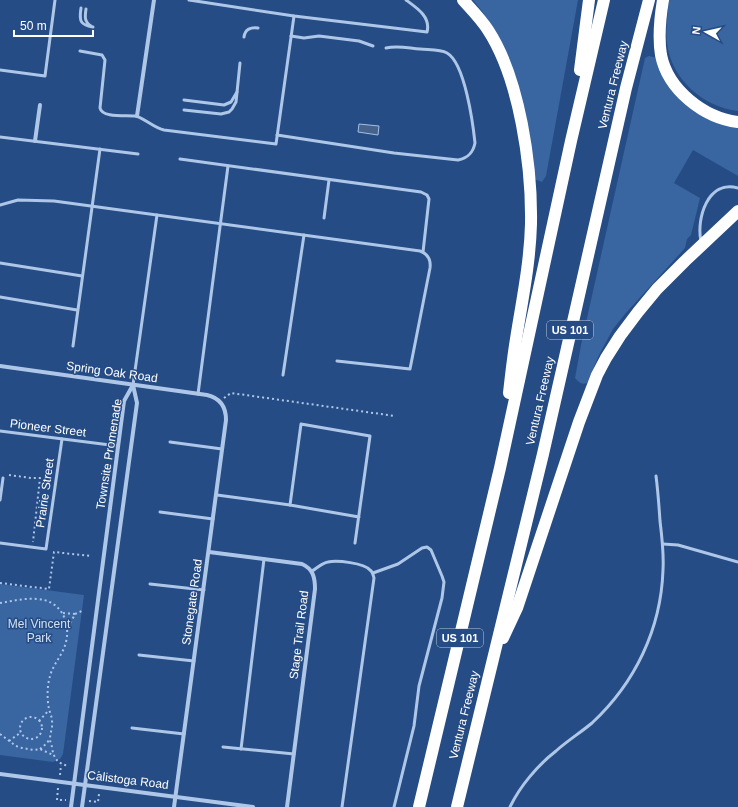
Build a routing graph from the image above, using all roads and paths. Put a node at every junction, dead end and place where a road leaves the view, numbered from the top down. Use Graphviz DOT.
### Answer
graph roads {
  1 [pos="55,0"];
  2 [pos="154,0"];
  3 [pos="189,0"];
  4 [pos="406,0"];
  5 [pos="463,0"];
  6 [pos="590,0"];
  7 [pos="604,0"];
  8 [pos="649,0"];
  9 [pos="663,0"];
  10 [pos="81,8"];
  11 [pos="86,9"];
  12 [pos="294,16"];
  13 [pos="258,28"];
  14 [pos="291,36"];
  15 [pos="244,37"];
  16 [pos="373,46"];
  17 [pos="386,48"];
  18 [pos="80,51"];
  19 [pos="240,63"];
  20 [pos="0,70"];
  21 [pos="237,92"];
  22 [pos="184,100"];
  23 [pos="40,105"];
  24 [pos="184,110"];
  25 [pos="137,116"];
  26 [pos="738,122"];
  27 [pos="277,135"];
  28 [pos="0,137"];
  29 [pos="35,141"];
  30 [pos="571,141"];
  31 [pos="100,149"];
  32 [pos="138,154"];
  33 [pos="180,159"];
  34 [pos="228,166"];
  35 [pos="329,180"];
  36 [pos="738,188"];
  37 [pos="0,205"];
  38 [pos="92,207"];
  39 [pos="738,211"];
  40 [pos="157,215"];
  41 [pos="324,218"];
  42 [pos="221,224"];
  43 [pos="304,235"];
  44 [pos="702,244"];
  45 [pos="423,252"];
  46 [pos="0,264"];
  47 [pos="82,276"];
  48 [pos="0,297"];
  49 [pos="77,310"];
  50 [pos="73,346"];
  51 [pos="337,361"];
  52 [pos="0,366"];
  53 [pos="283,374"];
  54 [pos="133,385"];
  55 [pos="198,394"];
  56 [pos="220,401"];
  57 [pos="395,416"];
  58 [pos="0,431"];
  59 [pos="62,439"];
  60 [pos="170,442"];
  61 [pos="118,446"];
  62 [pos="222,449"];
  63 [pos="500,468"];
  64 [pos="7,475"];
  65 [pos="656,476"];
  66 [pos="3,478"];
  67 [pos="217,495"];
  68 [pos="0,500"];
  69 [pos="290,505"];
  70 [pos="160,512"];
  71 [pos="359,517"];
  72 [pos="213,519"];
  73 [pos="0,543"];
  74 [pos="355,543"];
  75 [pos="663,544"];
  76 [pos="32,548"];
  77 [pos="209,552"];
  78 [pos="91,556"];
  79 [pos="264,559"];
  80 [pos="738,561"];
  81 [pos="312,571"];
  82 [pos="373,573"];
  83 [pos="0,583"];
  84 [pos="150,584"];
  85 [pos="204,590"];
  86 [pos="0,603"];
  87 [pos="84,610"];
  88 [pos="63,613"];
  89 [pos="75,614"];
  90 [pos="68,628"];
  91 [pos="139,655"];
  92 [pos="194,661"];
  93 [pos="492,661"];
  94 [pos="49,709"];
  95 [pos="39,721"];
  96 [pos="132,728"];
  97 [pos="20,733"];
  98 [pos="0,734"];
  99 [pos="184,734"];
  100 [pos="50,739"];
  101 [pos="9,741"];
  102 [pos="223,746"];
  103 [pos="40,749"];
  104 [pos="241,749"];
  105 [pos="294,754"];
  106 [pos="53,755"];
  107 [pos="61,765"];
  108 [pos="0,774"];
  109 [pos="74,783"];
  110 [pos="85,784"];
  111 [pos="176,796"];
  112 [pos="71,807"];
  113 [pos="82,807"];
  114 [pos="174,807"];
  115 [pos="253,807"];
  116 [pos="287,807"];
  117 [pos="342,807"];
  118 [pos="394,807"];
  119 [pos="419,807"];
  120 [pos="457,807"];
  121 [pos="510,807"];
  1 -- 20 [label="lane"];
  2 -- 25 [label="street"];
  3 -- 12 [label="lane"];
  4 -- 12 [label="lane"];
  5 -- 63 [label="highway"];
  6 -- 30 [label="highway"];
  7 -- 30 [label="highway, Ventura Freeway / US 101"];
  8 -- 93 [label="highway, Ventura Freeway / US 101"];
  9 -- 26 [label="highway"];
  10 -- 11 [label="lane"];
  12 -- 14 [label="lane"];
  13 -- 15 [label="lane"];
  14 -- 16 [label="lane"];
  14 -- 27 [label="lane"];
  17 -- 27 [label="lane"];
  18 -- 25 [label="lane"];
  19 -- 21 [label="lane"];
  21 -- 22 [label="lane"];
  21 -- 24 [label="lane"];
  23 -- 29 [label="street"];
  25 -- 27 [label="lane"];
  28 -- 29 [label="lane"];
  29 -- 31 [label="lane"];
  30 -- 63 [label="highway, Ventura Freeway / US 101"];
  31 -- 32 [label="lane"];
  31 -- 38 [label="lane"];
  33 -- 34 [label="lane"];
  34 -- 35 [label="lane"];
  34 -- 42 [label="lane"];
  35 -- 41 [label="lane"];
  35 -- 45 [label="lane"];
  36 -- 44 [label="lane"];
  37 -- 38 [label="lane"];
  38 -- 40 [label="lane"];
  38 -- 47 [label="lane"];
  39 -- 44 [label="highway"];
  40 -- 42 [label="lane"];
  40 -- 54 [label="lane"];
  42 -- 43 [label="lane"];
  42 -- 55 [label="lane"];
  43 -- 45 [label="lane"];
  43 -- 53 [label="lane"];
  44 -- 93 [label="highway"];
  45 -- 51 [label="lane"];
  46 -- 47 [label="lane"];
  47 -- 49 [label="lane"];
  48 -- 49 [label="lane"];
  49 -- 50 [label="lane"];
  52 -- 54 [label="street, Spring Oak Road"];
  54 -- 55 [label="street, Spring Oak Road"];
  54 -- 61 [label="street, Townsite Promenade"];
  54 -- 110 [label="street, Townsite Promenade"];
  55 -- 56 [label="street, Spring Oak Road"];
  56 -- 57 [label="path"];
  56 -- 62 [label="street, Stonegate Road"];
  58 -- 59 [label="lane, Pioneer Street"];
  59 -- 61 [label="lane, Pioneer Street"];
  59 -- 76 [label="lane, Prairie Street"];
  60 -- 62 [label="lane"];
  61 -- 109 [label="street, Townsite Promenade"];
  62 -- 67 [label="street, Stonegate Road"];
  63 -- 119 [label="highway, Ventura Freeway / US 101"];
  64 -- 76 [label="path"];
  65 -- 75 [label="lane"];
  66 -- 68 [label="lane"];
  67 -- 69 [label="lane"];
  67 -- 72 [label="street, Stonegate Road"];
  69 -- 71 [label="lane"];
  69 -- 71 [label="lane"];
  70 -- 72 [label="lane"];
  71 -- 74 [label="lane"];
  72 -- 77 [label="street, Stonegate Road"];
  73 -- 76 [label="lane"];
  75 -- 80 [label="lane"];
  75 -- 121 [label="lane"];
  77 -- 79 [label="street"];
  77 -- 85 [label="street, Stonegate Road"];
  78 -- 83 [label="path"];
  79 -- 81 [label="street"];
  79 -- 104 [label="lane"];
  81 -- 82 [label="lane"];
  81 -- 105 [label="street, Stage Trail Road"];
  82 -- 117 [label="lane"];
  82 -- 118 [label="lane"];
  84 -- 85 [label="lane"];
  85 -- 92 [label="street, Stonegate Road"];
  86 -- 88 [label="path"];
  87 -- 89 [label="path"];
  88 -- 89 [label="path"];
  88 -- 90 [label="path"];
  89 -- 90 [label="path"];
  90 -- 94 [label="path"];
  91 -- 92 [label="lane"];
  92 -- 99 [label="street, Stonegate Road"];
  93 -- 120 [label="highway, Ventura Freeway / US 101"];
  94 -- 95 [label="path"];
  94 -- 100 [label="path"];
  95 -- 97 [label="path"];
  95 -- 97 [label="path"];
  96 -- 99 [label="lane"];
  97 -- 101 [label="path"];
  98 -- 101 [label="path"];
  99 -- 111 [label="street, Stonegate Road"];
  100 -- 103 [label="path"];
  100 -- 106 [label="path"];
  101 -- 103 [label="path"];
  102 -- 104 [label="lane"];
  103 -- 106 [label="path"];
  104 -- 105 [label="lane"];
  105 -- 116 [label="street, Stage Trail Road"];
  106 -- 107 [label="path"];
  108 -- 109 [label="street, Calistoga Road"];
  109 -- 110 [label="street, Calistoga Road"];
  109 -- 112 [label="street, Townsite Promenade"];
  110 -- 111 [label="street, Calistoga Road"];
  110 -- 113 [label="street, Townsite Promenade"];
  111 -- 114 [label="street, Stonegate Road"];
  111 -- 115 [label="street, Calistoga Road"];
}
